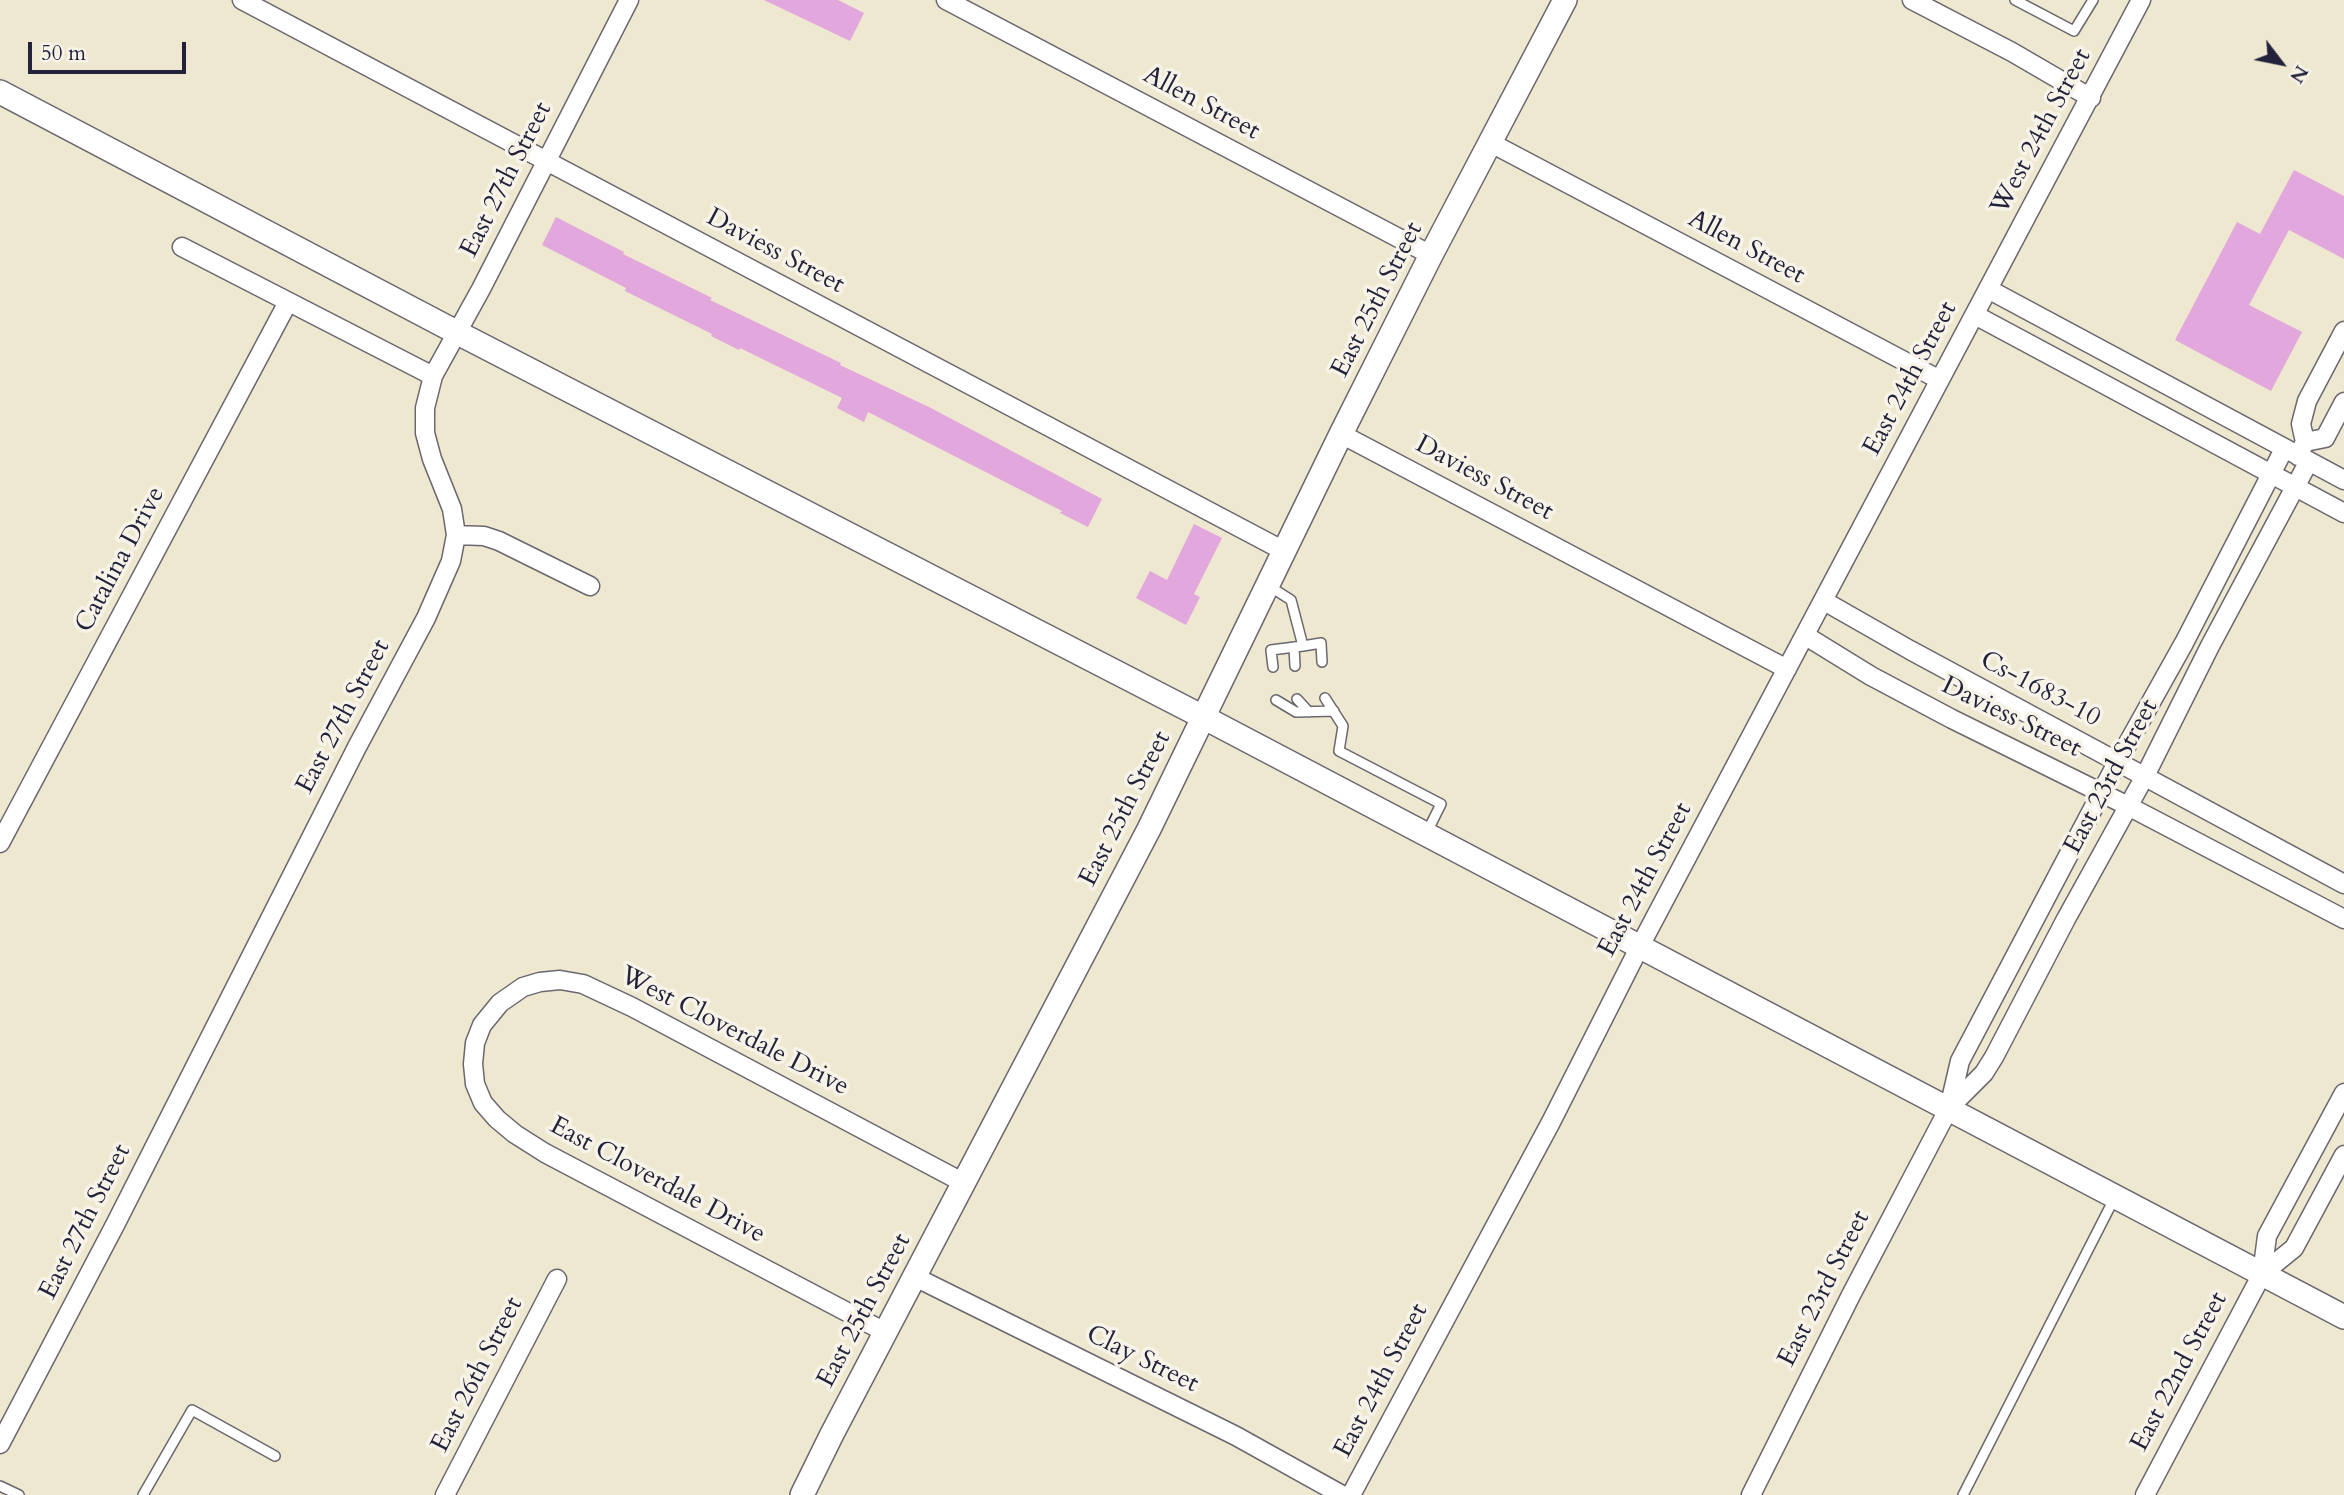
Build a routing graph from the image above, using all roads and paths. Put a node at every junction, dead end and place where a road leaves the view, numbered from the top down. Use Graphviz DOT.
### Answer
graph roads {
  1 [pos="242,0"];
  2 [pos="629,0"];
  3 [pos="946,0"];
  4 [pos="1565,0"];
  5 [pos="1912,0"];
  6 [pos="2015,0"];
  7 [pos="2093,0"];
  8 [pos="2141,0"];
  9 [pos="0,92"];
  10 [pos="2091,98"];
  11 [pos="1491,143"];
  12 [pos="547,160"];
  13 [pos="182,247"];
  14 [pos="1431,255"];
  15 [pos="1988,289"];
  16 [pos="288,302"];
  17 [pos="1975,315"];
  18 [pos="2344,331"];
  19 [pos="456,332"];
  20 [pos="433,376"];
  21 [pos="1940,380"];
  22 [pos="2344,402"];
  23 [pos="1341,434"];
  24 [pos="2299,452"];
  25 [pos="2272,474"];
  26 [pos="2344,480"];
  27 [pos="2295,486"];
  28 [pos="2344,513"];
  29 [pos="456,535"];
  30 [pos="1284,551"];
  31 [pos="1267,585"];
  32 [pos="590,586"];
  33 [pos="1824,601"];
  34 [pos="1805,636"];
  35 [pos="1298,646"];
  36 [pos="1322,662"];
  37 [pos="1295,666"];
  38 [pos="1273,667"];
  39 [pos="1787,669"];
  40 [pos="1325,698"];
  41 [pos="1297,699"];
  42 [pos="1276,700"];
  43 [pos="1334,711"];
  44 [pos="1309,712"];
  45 [pos="1203,717"];
  46 [pos="2118,761"];
  47 [pos="2145,776"];
  48 [pos="2102,792"];
  49 [pos="2128,806"];
  50 [pos="1426,834"];
  51 [pos="0,843"];
  52 [pos="2344,884"];
  53 [pos="2344,919"];
  54 [pos="1640,946"];
  55 [pos="482,1026"];
  56 [pos="2344,1093"];
  57 [pos="1948,1108"];
  58 [pos="2344,1155"];
  59 [pos="964,1183"];
  60 [pos="2116,1197"];
  61 [pos="2262,1274"];
  62 [pos="915,1277"];
  63 [pos="557,1279"];
  64 [pos="2344,1317"];
  65 [pos="885,1332"];
  66 [pos="0,1444"];
  67 [pos="275,1456"];
  68 [pos="0,1486"];
  69 [pos="19,1495"];
  70 [pos="144,1495"];
  71 [pos="445,1495"];
  72 [pos="802,1495"];
  73 [pos="1342,1495"];
  74 [pos="1350,1495"];
  75 [pos="1751,1495"];
  76 [pos="1963,1495"];
  77 [pos="2145,1495"];
  1 -- 12 [label="street, Daviess Street"];
  2 -- 12 [label="street, East 27th Street"];
  3 -- 14 [label="street, Allen Street"];
  4 -- 11 [label="street, East 25th Street"];
  5 -- 10 [label="street"];
  6 -- 7 [label="lane"];
  8 -- 10 [label="street, West 24th Street"];
  9 -- 19 [label="street"];
  10 -- 15 [label="street, West 24th Street"];
  11 -- 14 [label="street, East 25th Street"];
  11 -- 21 [label="street, Allen Street"];
  12 -- 19 [label="street, East 27th Street"];
  12 -- 30 [label="street, Daviess Street"];
  13 -- 16 [label="street"];
  14 -- 23 [label="street, East 25th Street"];
  15 -- 17 [label="street, East 24th Street"];
  15 -- 24 [label="street"];
  16 -- 20 [label="street"];
  16 -- 51 [label="street, Catalina Drive"];
  17 -- 21 [label="street, East 24th Street"];
  17 -- 25 [label="street"];
  18 -- 24 [label="street"];
  19 -- 20 [label="street, East 27th Street"];
  19 -- 45 [label="street"];
  20 -- 29 [label="street, East 27th Street"];
  21 -- 33 [label="street, East 24th Street"];
  22 -- 24 [label="street"];
  23 -- 30 [label="street, East 25th Street"];
  23 -- 39 [label="street, Daviess Street"];
  24 -- 25 [label="street, East 23rd Street"];
  24 -- 26 [label="street"];
  24 -- 27 [label="street, East 23rd Street"];
  25 -- 27 [label="street"];
  25 -- 46 [label="street, East 23rd Street"];
  27 -- 28 [label="street"];
  27 -- 47 [label="street, East 23rd Street"];
  29 -- 32 [label="street"];
  29 -- 66 [label="street, East 27th Street"];
  30 -- 31 [label="street, East 25th Street"];
  31 -- 35 [label="lane"];
  31 -- 45 [label="street, East 25th Street"];
  33 -- 34 [label="street, East 24th Street"];
  33 -- 46 [label="street, Cs-1683-10"];
  34 -- 39 [label="street, East 24th Street"];
  34 -- 48 [label="street, Daviess Street"];
  35 -- 36 [label="lane"];
  35 -- 37 [label="lane"];
  35 -- 38 [label="lane"];
  39 -- 54 [label="street, East 24th Street"];
  40 -- 43 [label="lane"];
  41 -- 44 [label="lane"];
  42 -- 44 [label="lane"];
  43 -- 44 [label="lane"];
  43 -- 50 [label="lane"];
  45 -- 50 [label="street"];
  45 -- 59 [label="street, East 25th Street"];
  46 -- 47 [label="street, Cs-1683-10"];
  46 -- 48 [label="street, East 23rd Street"];
  47 -- 49 [label="street, East 23rd Street"];
  47 -- 52 [label="street, Cs-1683-10"];
  48 -- 49 [label="street, Daviess Street"];
  48 -- 57 [label="street, East 23rd Street"];
  49 -- 53 [label="street, Daviess Street"];
  49 -- 57 [label="street, East 23rd Street"];
  50 -- 54 [label="street"];
  54 -- 57 [label="street"];
  54 -- 74 [label="street, East 24th Street"];
  55 -- 59 [label="street, West Cloverdale Drive"];
  55 -- 65 [label="street, East Cloverdale Drive"];
  56 -- 61 [label="street, East 22nd Street"];
  57 -- 60 [label="street"];
  57 -- 75 [label="street, East 23rd Street"];
  58 -- 61 [label="street, East 22nd Street"];
  59 -- 62 [label="street, East 25th Street"];
  60 -- 61 [label="street"];
  60 -- 76 [label="lane"];
  61 -- 64 [label="street"];
  61 -- 77 [label="street, East 22nd Street"];
  62 -- 65 [label="street, East 25th Street"];
  62 -- 73 [label="street, Clay Street"];
  63 -- 71 [label="street, East 26th Street"];
  65 -- 72 [label="street, East 25th Street"];
  67 -- 70 [label="lane"];
  68 -- 69 [label="lane"];
}
